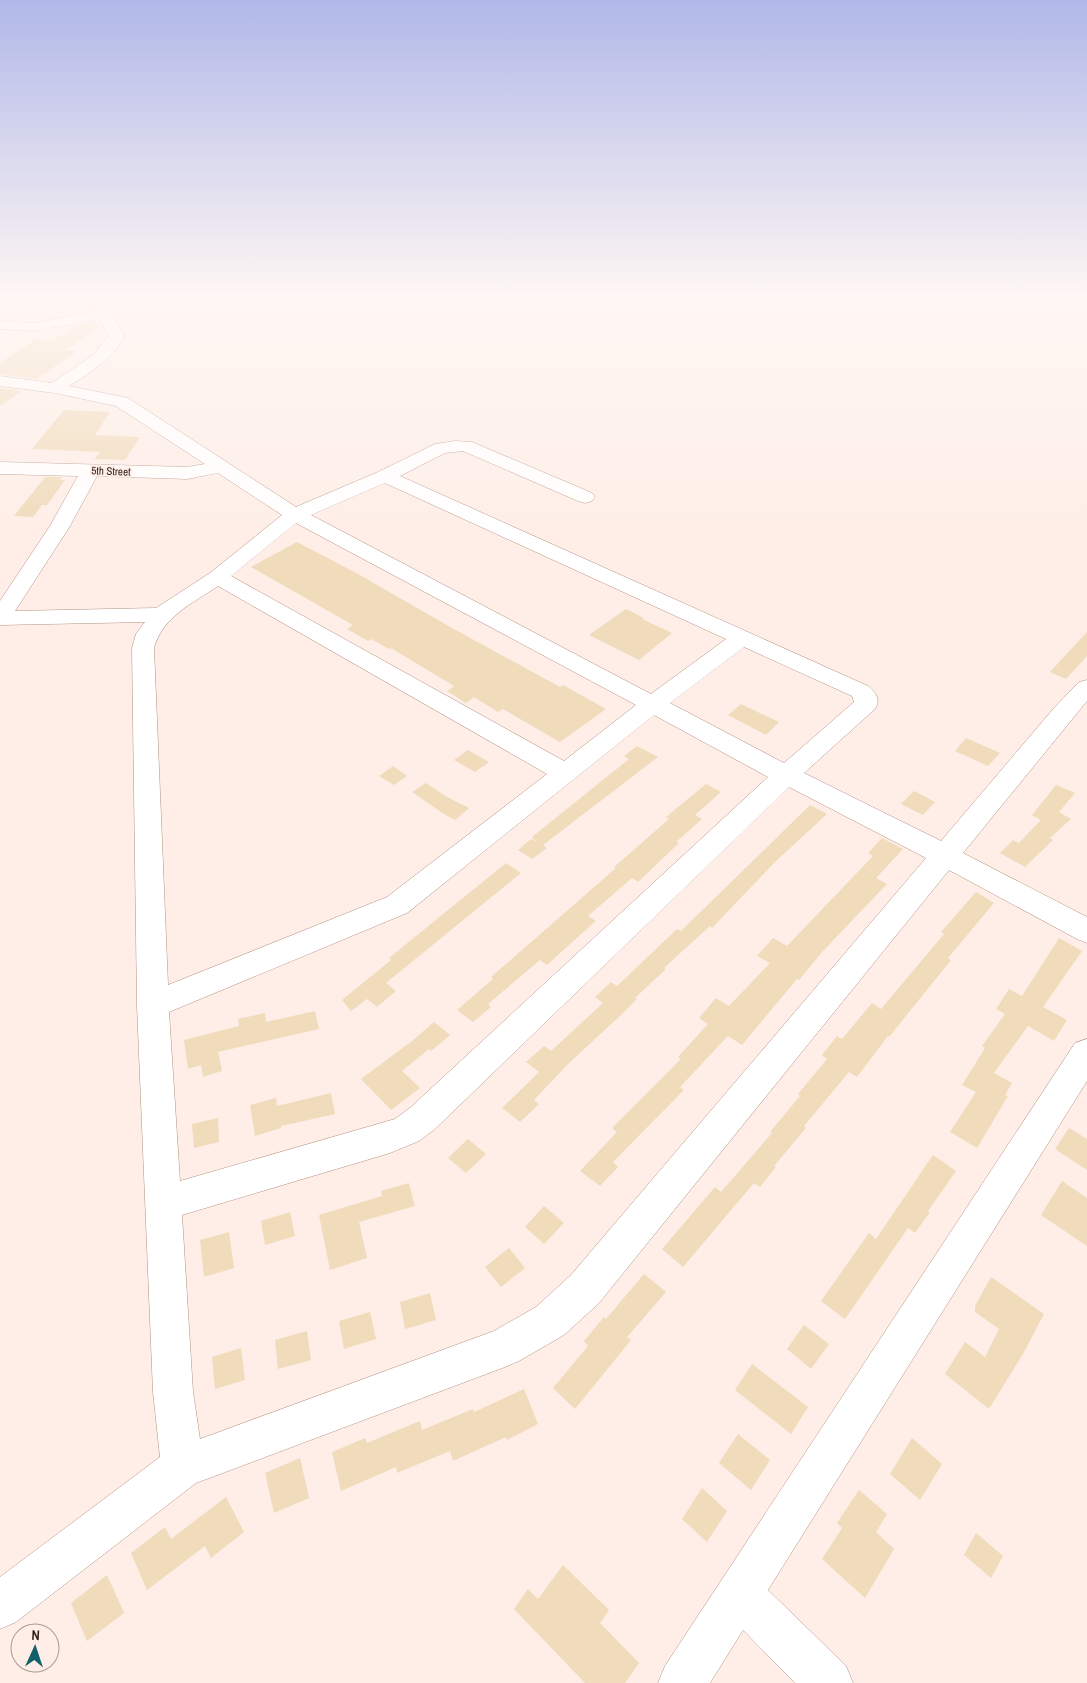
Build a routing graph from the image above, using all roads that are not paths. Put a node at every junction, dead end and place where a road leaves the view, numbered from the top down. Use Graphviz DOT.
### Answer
graph roads {
  1 [pos="74,375"];
  2 [pos="0,381"];
  3 [pos="55,388"];
  4 [pos="222,467"];
  5 [pos="9,469"];
  6 [pos="90,471"];
  7 [pos="386,476"];
  8 [pos="0,482"];
  9 [pos="585,497"];
  10 [pos="295,515"];
  11 [pos="217,577"];
  12 [pos="162,615"];
  13 [pos="0,618"];
  14 [pos="741,638"];
  15 [pos="1087,687"];
  16 [pos="653,704"];
  17 [pos="565,773"];
  18 [pos="786,775"];
  19 [pos="946,856"];
  20 [pos="1087,931"];
  21 [pos="153,1006"];
  22 [pos="1087,1053"];
  23 [pos="165,1203"];
  24 [pos="182,1467"];
  25 [pos="739,1594"];
  26 [pos="0,1606"];
  27 [pos="682,1683"];
  28 [pos="829,1683"];
  1 -- 3 [label="street"];
  2 -- 3 [label="street"];
  3 -- 4 [label="street"];
  4 -- 6 [label="street, 5th Street"];
  4 -- 10 [label="street"];
  5 -- 6 [label="street, 5th Street"];
  5 -- 8 [label="street"];
  6 -- 13 [label="street"];
  7 -- 9 [label="street"];
  7 -- 10 [label="street"];
  7 -- 14 [label="street"];
  10 -- 11 [label="street"];
  10 -- 16 [label="street"];
  11 -- 12 [label="street"];
  11 -- 17 [label="street"];
  12 -- 13 [label="street"];
  12 -- 21 [label="street"];
  14 -- 16 [label="street"];
  14 -- 18 [label="street"];
  15 -- 19 [label="street"];
  16 -- 17 [label="street"];
  16 -- 18 [label="street"];
  17 -- 21 [label="street"];
  18 -- 19 [label="street"];
  18 -- 23 [label="street"];
  19 -- 20 [label="street"];
  19 -- 24 [label="street"];
  21 -- 23 [label="street"];
  22 -- 25 [label="street"];
  23 -- 24 [label="street"];
  24 -- 26 [label="street"];
  25 -- 27 [label="street"];
  25 -- 28 [label="street"];
}
